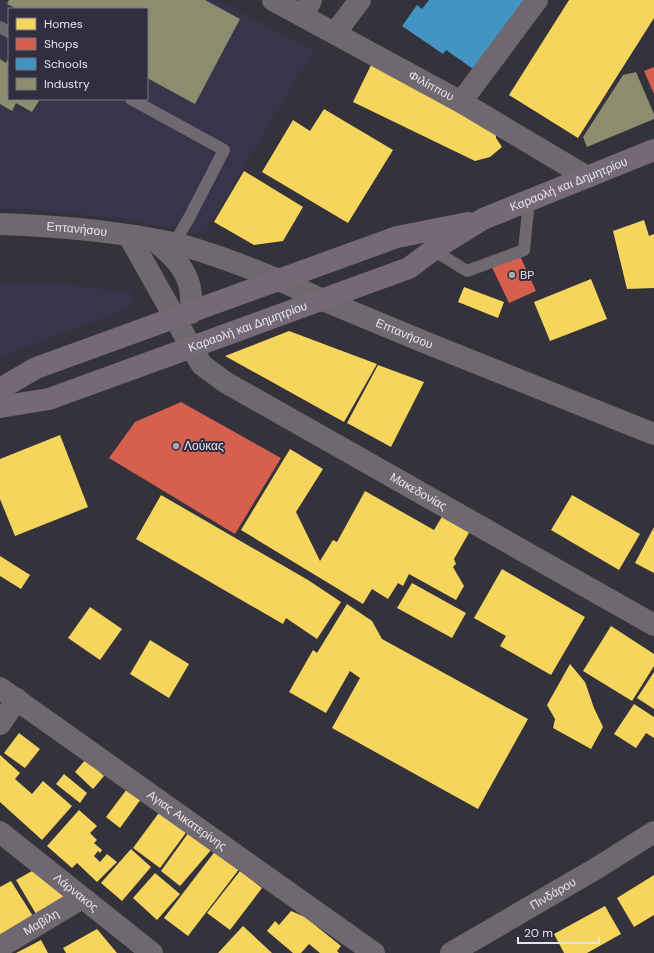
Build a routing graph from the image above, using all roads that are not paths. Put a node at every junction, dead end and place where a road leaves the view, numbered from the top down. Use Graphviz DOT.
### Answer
graph roads {
  1 [pos="273,0"];
  2 [pos="360,0"];
  3 [pos="537,0"];
  4 [pos="307,8"];
  5 [pos="334,33"];
  6 [pos="133,100"];
  7 [pos="461,102"];
  8 [pos="654,150"];
  9 [pos="588,177"];
  10 [pos="529,201"];
  11 [pos="483,219"];
  12 [pos="0,224"];
  13 [pos="129,236"];
  14 [pos="164,242"];
  15 [pos="433,250"];
  16 [pos="279,280"];
  17 [pos="323,300"];
  18 [pos="183,316"];
  19 [pos="191,347"];
  20 [pos="0,388"];
  21 [pos="0,407"];
  22 [pos="654,434"];
  23 [pos="654,625"];
  24 [pos="8,694"];
  25 [pos="0,724"];
  26 [pos="0,832"];
  27 [pos="654,832"];
  28 [pos="82,898"];
  29 [pos="0,947"];
  30 [pos="152,953"];
  31 [pos="374,953"];
  32 [pos="450,953"];
  1 -- 4 [label="street, Φιλίππου"];
  2 -- 5 [label="street"];
  3 -- 7 [label="street"];
  4 -- 5 [label="street, Φιλίππου"];
  5 -- 7 [label="street, Φιλίππου"];
  6 -- 14 [label="lane"];
  7 -- 9 [label="street, Φιλίππου"];
  8 -- 9 [label="main road, Καραολή και Δημητρίου"];
  9 -- 10 [label="main road, Καραολή και Δημητρίου"];
  10 -- 11 [label="main road, Καραολή και Δημητρίου"];
  10 -- 15 [label="lane"];
  11 -- 15 [label="main road, Καραολή και Δημητρίου"];
  11 -- 16 [label="main road, Καραολή και Δημητρίου"];
  12 -- 13 [label="street, Επτανήσου"];
  13 -- 14 [label="street, Επτανήσου"];
  13 -- 18 [label="street"];
  14 -- 16 [label="street, Επτανήσου"];
  14 -- 18 [label="street"];
  15 -- 17 [label="main road, Καραολή και Δημητρίου"];
  16 -- 17 [label="street, Επτανήσου"];
  16 -- 18 [label="main road, Καραολή και Δημητρίου"];
  17 -- 19 [label="main road, Καραολή και Δημητρίου"];
  17 -- 22 [label="street, Επτανήσου"];
  18 -- 19 [label="street"];
  18 -- 20 [label="main road, Καραολή και Δημητρίου"];
  19 -- 21 [label="main road, Καραολή και Δημητρίου"];
  19 -- 23 [label="street, Μακεδονίας"];
  24 -- 25 [label="street"];
  24 -- 31 [label="street, Αγιας Αικατερίνης"];
  26 -- 28 [label="street, Λάρνακος"];
  27 -- 32 [label="street, Πινδάρου"];
  28 -- 29 [label="street, Μαβίλη"];
  28 -- 30 [label="street, Λάρνακος"];
}
